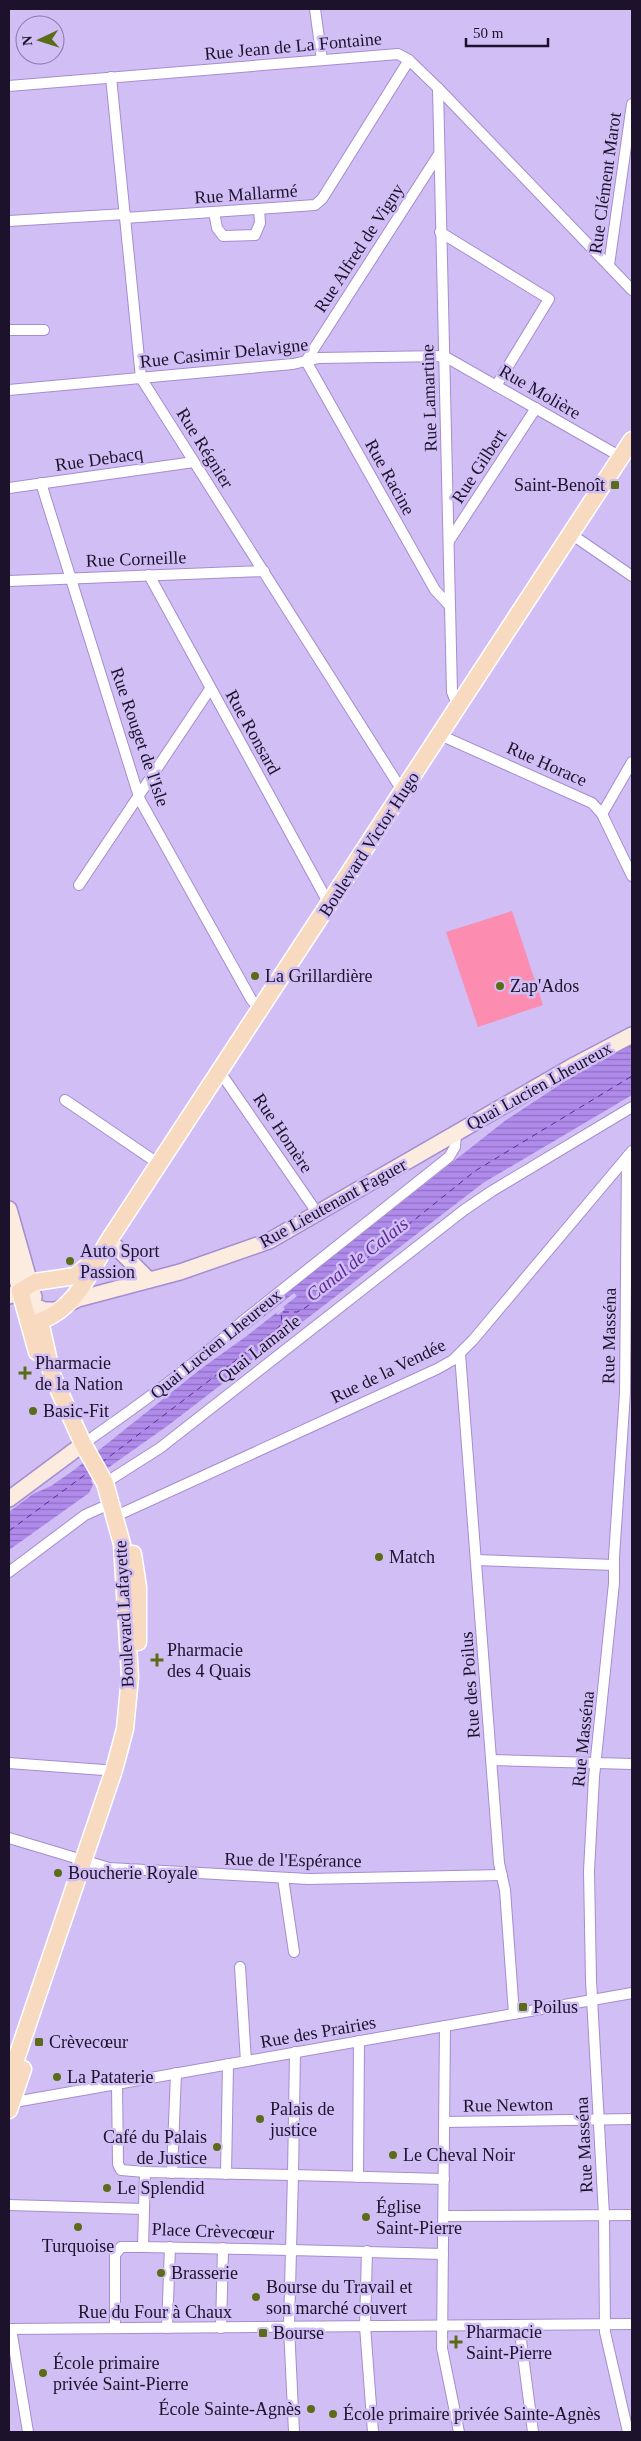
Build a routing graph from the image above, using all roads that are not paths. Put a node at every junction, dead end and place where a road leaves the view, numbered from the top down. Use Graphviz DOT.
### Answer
graph roads {
  1 [pos="316,9"];
  2 [pos="322,60"];
  3 [pos="409,60"];
  4 [pos="112,77"];
  5 [pos="9,86"];
  6 [pos="438,88"];
  7 [pos="632,104"];
  8 [pos="439,153"];
  9 [pos="259,210"];
  10 [pos="214,212"];
  11 [pos="125,216"];
  12 [pos="9,221"];
  13 [pos="440,232"];
  14 [pos="609,265"];
  15 [pos="632,290"];
  16 [pos="9,330"];
  17 [pos="44,330"];
  18 [pos="444,356"];
  19 [pos="306,361"];
  20 [pos="141,378"];
  21 [pos="496,386"];
  22 [pos="9,390"];
  23 [pos="536,408"];
  24 [pos="632,440"];
  25 [pos="621,457"];
  26 [pos="194,462"];
  27 [pos="42,483"];
  28 [pos="9,488"];
  29 [pos="571,534"];
  30 [pos="449,541"];
  31 [pos="264,571"];
  32 [pos="148,575"];
  33 [pos="632,576"];
  34 [pos="70,578"];
  35 [pos="9,581"];
  36 [pos="450,606"];
  37 [pos="210,689"];
  38 [pos="458,707"];
  39 [pos="440,734"];
  40 [pos="632,762"];
  41 [pos="403,792"];
  42 [pos="139,796"];
  43 [pos="602,814"];
  44 [pos="632,876"];
  45 [pos="79,886"];
  46 [pos="330,904"];
  47 [pos="260,1011"];
  48 [pos="632,1035"];
  49 [pos="220,1072"];
  50 [pos="64,1100"];
  51 [pos="632,1107"];
  52 [pos="456,1133"];
  53 [pos="630,1154"];
  54 [pos="159,1164"];
  55 [pos="9,1209"];
  56 [pos="318,1214"];
  57 [pos="107,1244"];
  58 [pos="9,1248"];
  59 [pos="149,1280"];
  60 [pos="25,1299"];
  61 [pos="66,1306"];
  62 [pos="460,1354"];
  63 [pos="628,1401"];
  64 [pos="83,1444"];
  65 [pos="105,1484"];
  66 [pos="9,1499"];
  67 [pos="117,1508"];
  68 [pos="476,1560"];
  69 [pos="614,1565"];
  70 [pos="9,1572"];
  71 [pos="491,1760"];
  72 [pos="9,1763"];
  73 [pos="597,1763"];
  74 [pos="632,1764"];
  75 [pos="118,1771"];
  76 [pos="9,1838"];
  77 [pos="87,1863"];
  78 [pos="502,1874"];
  79 [pos="283,1878"];
  80 [pos="294,1952"];
  81 [pos="240,1967"];
  82 [pos="632,1993"];
  83 [pos="594,2000"];
  84 [pos="514,2014"];
  85 [pos="445,2026"];
  86 [pos="359,2040"];
  87 [pos="295,2052"];
  88 [pos="246,2061"];
  89 [pos="228,2064"];
  90 [pos="176,2073"];
  91 [pos="9,2080"];
  92 [pos="117,2084"];
  93 [pos="10,2105"];
  94 [pos="632,2119"];
  95 [pos="599,2120"];
  96 [pos="445,2122"];
  97 [pos="145,2172"];
  98 [pos="172,2173"];
  99 [pos="226,2174"];
  100 [pos="293,2175"];
  101 [pos="358,2177"];
  102 [pos="444,2179"];
  103 [pos="9,2205"];
  104 [pos="144,2209"];
  105 [pos="604,2215"];
  106 [pos="632,2215"];
  107 [pos="444,2216"];
  108 [pos="143,2247"];
  109 [pos="170,2247"];
  110 [pos="223,2248"];
  111 [pos="292,2250"];
  112 [pos="367,2252"];
  113 [pos="443,2254"];
  114 [pos="605,2324"];
  115 [pos="632,2324"];
  116 [pos="519,2325"];
  117 [pos="365,2326"];
  118 [pos="442,2326"];
  119 [pos="289,2327"];
  120 [pos="115,2328"];
  121 [pos="167,2328"];
  122 [pos="221,2328"];
  123 [pos="10,2329"];
  124 [pos="28,2432"];
  125 [pos="294,2432"];
  126 [pos="373,2432"];
  127 [pos="459,2432"];
  128 [pos="534,2432"];
  129 [pos="628,2432"];
  1 -- 2 [label="street"];
  2 -- 3 [label="street, Rue Jean de La Fontaine"];
  2 -- 4 [label="street, Rue Jean de La Fontaine"];
  3 -- 6 [label="street"];
  3 -- 9 [label="street, Rue Mallarmé"];
  4 -- 5 [label="street, Rue Jean de La Fontaine"];
  4 -- 11 [label="street, Rue Régnier"];
  6 -- 8 [label="street, Rue Lamartine"];
  6 -- 14 [label="street"];
  7 -- 14 [label="street, Rue Clément Marot"];
  8 -- 13 [label="street, Rue Lamartine"];
  8 -- 19 [label="street, Rue Alfred de Vigny"];
  9 -- 10 [label="street, Rue Mallarmé"];
  9 -- 10 [label="street"];
  10 -- 11 [label="street, Rue Mallarmé"];
  11 -- 12 [label="street, Rue Mallarmé"];
  11 -- 20 [label="street, Rue Régnier"];
  13 -- 18 [label="street, Rue Lamartine"];
  13 -- 21 [label="street"];
  14 -- 15 [label="street"];
  16 -- 17 [label="street"];
  18 -- 19 [label="street, Rue Casimir Delavigne"];
  18 -- 21 [label="street, Rue Molière"];
  18 -- 30 [label="street, Rue Lamartine"];
  19 -- 20 [label="street, Rue Casimir Delavigne"];
  19 -- 36 [label="street, Rue Racine"];
  20 -- 22 [label="street, Rue Casimir Delavigne"];
  20 -- 26 [label="street, Rue Régnier"];
  21 -- 23 [label="street, Rue Molière"];
  23 -- 25 [label="street, Rue Molière"];
  23 -- 30 [label="street, Rue Gilbert"];
  24 -- 25 [label="main road, Boulevard Victor Hugo"];
  25 -- 29 [label="main road, Boulevard Victor Hugo"];
  26 -- 27 [label="street, Rue Debacq"];
  26 -- 31 [label="street, Rue Régnier"];
  27 -- 28 [label="street, Rue Debacq"];
  27 -- 34 [label="street, Rue Rouget de l'Isle"];
  29 -- 33 [label="street"];
  29 -- 38 [label="main road, Boulevard Victor Hugo"];
  30 -- 36 [label="street, Rue Lamartine"];
  31 -- 32 [label="street, Rue Corneille"];
  31 -- 41 [label="street, Rue Régnier"];
  32 -- 34 [label="street, Rue Corneille"];
  32 -- 37 [label="street, Rue Ronsard"];
  34 -- 35 [label="street, Rue Corneille"];
  34 -- 42 [label="street, Rue Rouget de l'Isle"];
  36 -- 38 [label="street, Rue Lamartine"];
  37 -- 42 [label="street"];
  37 -- 46 [label="street, Rue Ronsard"];
  38 -- 39 [label="main road, Boulevard Victor Hugo"];
  39 -- 41 [label="main road, Boulevard Victor Hugo"];
  39 -- 43 [label="street, Rue Horace"];
  40 -- 43 [label="street"];
  41 -- 46 [label="main road, Boulevard Victor Hugo"];
  42 -- 45 [label="street"];
  42 -- 47 [label="street, Rue Rouget de l'Isle"];
  43 -- 44 [label="street, Rue Horace"];
  46 -- 47 [label="main road, Boulevard Victor Hugo"];
  47 -- 49 [label="main road, Boulevard Victor Hugo"];
  48 -- 52 [label="street, Quai Lucien Lheureux"];
  49 -- 54 [label="main road, Boulevard Victor Hugo"];
  49 -- 56 [label="street, Rue Homère"];
  50 -- 54 [label="street"];
  51 -- 65 [label="street, Quai Lamarle"];
  52 -- 56 [label="street, Rue Lieutenant Faguer"];
  52 -- 64 [label="street, Quai Lucien Lheureux"];
  53 -- 62 [label="street, Rue de la Vendée"];
  53 -- 63 [label="street, Rue Masséna"];
  54 -- 57 [label="main road, Boulevard Victor Hugo"];
  55 -- 60 [label="street"];
  56 -- 59 [label="street, Rue Lieutenant Faguer"];
  57 -- 59 [label="street"];
  57 -- 60 [label="main road, Boulevard Victor Hugo"];
  57 -- 61 [label="main road, Boulevard Victor Hugo"];
  58 -- 60 [label="street"];
  59 -- 61 [label="street, Rue Lieutenant Faguer"];
  60 -- 61 [label="main road, Boulevard Victor Hugo"];
  60 -- 64 [label="main road"];
  60 -- 64 [label="main road"];
  62 -- 67 [label="street, Rue de la Vendée"];
  62 -- 68 [label="street, Rue des Poilus"];
  63 -- 69 [label="street, Rue Masséna"];
  64 -- 65 [label="main road, Boulevard Lafayette"];
  64 -- 66 [label="street"];
  65 -- 67 [label="main road, Boulevard Lafayette"];
  67 -- 70 [label="street, Rue de la Vendée"];
  67 -- 75 [label="main road, Boulevard Lafayette"];
  68 -- 69 [label="street"];
  68 -- 71 [label="street, Rue des Poilus"];
  69 -- 73 [label="street, Rue Masséna"];
  71 -- 73 [label="street"];
  71 -- 78 [label="street, Rue des Poilus"];
  72 -- 75 [label="street"];
  73 -- 74 [label="street"];
  73 -- 83 [label="street, Rue Masséna"];
  75 -- 77 [label="main road, Boulevard Lafayette"];
  76 -- 77 [label="street, Rue de l'Espérance"];
  77 -- 79 [label="street, Rue de l'Espérance"];
  77 -- 91 [label="main road, Boulevard Lafayette"];
  77 -- 93 [label="main road, Boulevard Lafayette"];
  78 -- 79 [label="street, Rue de l'Espérance"];
  78 -- 84 [label="street, Rue des Poilus"];
  79 -- 80 [label="street"];
  81 -- 88 [label="street"];
  82 -- 83 [label="street, Rue des Prairies"];
  83 -- 84 [label="street, Rue des Prairies"];
  83 -- 95 [label="street, Rue Masséna"];
  84 -- 85 [label="street, Rue des Prairies"];
  85 -- 86 [label="street, Rue des Prairies"];
  85 -- 96 [label="street"];
  86 -- 87 [label="street, Rue des Prairies"];
  86 -- 101 [label="street"];
  87 -- 88 [label="street, Rue des Prairies"];
  87 -- 100 [label="street, Place Crèvecœur"];
  88 -- 89 [label="street, Rue des Prairies"];
  89 -- 90 [label="street, Rue des Prairies"];
  89 -- 99 [label="street"];
  90 -- 92 [label="street, Rue des Prairies"];
  90 -- 98 [label="street"];
  92 -- 93 [label="street, Rue des Prairies"];
  92 -- 97 [label="street"];
  94 -- 95 [label="street, Rue Newton"];
  95 -- 96 [label="street, Rue Newton"];
  95 -- 105 [label="street, Rue Masséna"];
  96 -- 102 [label="street"];
  97 -- 98 [label="street"];
  97 -- 104 [label="street, Place Crèvecœur"];
  98 -- 99 [label="street"];
  99 -- 100 [label="street"];
  100 -- 101 [label="street"];
  100 -- 111 [label="street, Place Crèvecœur"];
  101 -- 102 [label="street"];
  102 -- 107 [label="street"];
  103 -- 104 [label="street"];
  104 -- 108 [label="street, Place Crèvecœur"];
  105 -- 106 [label="street"];
  105 -- 107 [label="street"];
  105 -- 114 [label="street, Rue Masséna"];
  107 -- 113 [label="street"];
  108 -- 109 [label="street, Place Crèvecœur"];
  108 -- 120 [label="street"];
  109 -- 110 [label="street, Place Crèvecœur"];
  109 -- 121 [label="street"];
  110 -- 111 [label="street, Place Crèvecœur"];
  110 -- 122 [label="street"];
  111 -- 112 [label="street, Place Crèvecœur"];
  111 -- 119 [label="street"];
  112 -- 113 [label="street, Place Crèvecœur"];
  112 -- 117 [label="street"];
  113 -- 118 [label="street"];
  114 -- 115 [label="street, Rue du Four à Chaux"];
  114 -- 116 [label="street, Rue du Four à Chaux"];
  114 -- 129 [label="street, Rue Masséna"];
  116 -- 118 [label="street, Rue du Four à Chaux"];
  116 -- 128 [label="street"];
  117 -- 118 [label="street, Rue du Four à Chaux"];
  117 -- 119 [label="street, Rue du Four à Chaux"];
  117 -- 126 [label="street"];
  118 -- 127 [label="street"];
  119 -- 122 [label="street, Rue du Four à Chaux"];
  119 -- 125 [label="street"];
  120 -- 121 [label="street, Rue du Four à Chaux"];
  120 -- 123 [label="street, Rue du Four à Chaux"];
  121 -- 122 [label="street, Rue du Four à Chaux"];
  123 -- 124 [label="street"];
}
